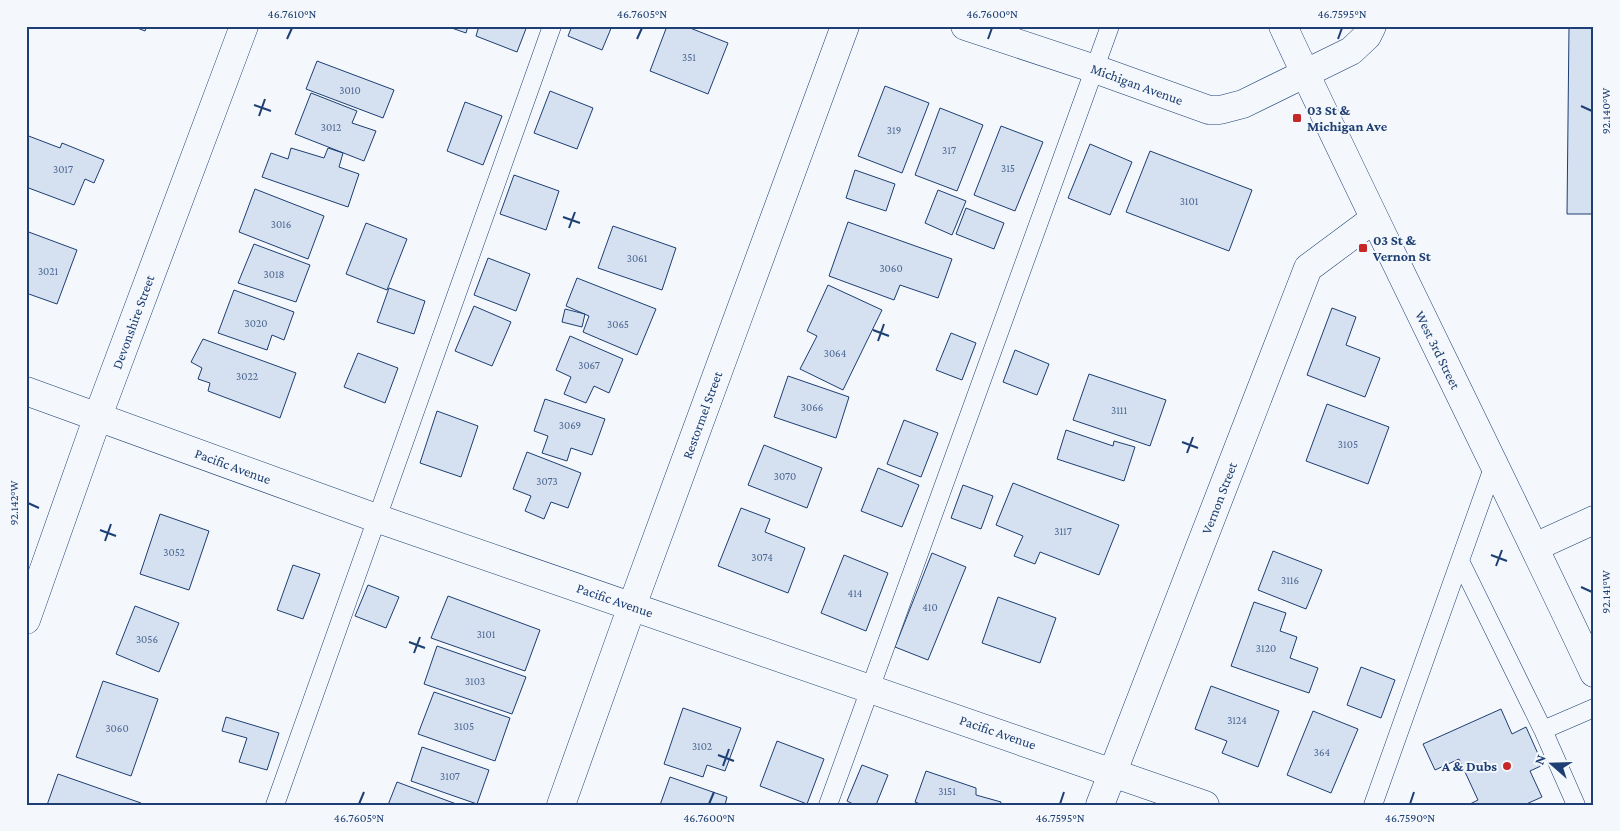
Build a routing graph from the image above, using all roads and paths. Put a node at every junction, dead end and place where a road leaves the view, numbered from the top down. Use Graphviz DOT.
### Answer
graph roads {
  1 [pos="244,26"];
  2 [pos="552,26"];
  3 [pos="845,26"];
  4 [pos="965,26"];
  5 [pos="1110,26"];
  6 [pos="1283,26"];
  7 [pos="1372,26"];
  8 [pos="1095,69"];
  9 [pos="1305,73"];
  10 [pos="1374,219"];
  11 [pos="26,391"];
  12 [pos="98,416"];
  13 [pos="1494,465"];
  14 [pos="376,518"];
  15 [pos="1594,520"];
  16 [pos="1535,547"];
  17 [pos="1460,561"];
  18 [pos="632,606"];
  19 [pos="26,620"];
  20 [pos="1594,673"];
  21 [pos="870,688"];
  22 [pos="1594,708"];
  23 [pos="1543,730"];
  24 [pos="1112,771"];
  25 [pos="275,805"];
  26 [pos="561,805"];
  27 [pos="828,805"];
  28 [pos="1100,805"];
  29 [pos="1206,805"];
  30 [pos="1373,805"];
  31 [pos="1576,805"];
  1 -- 12 [label="street, Devonshire Street"];
  2 -- 14 [label="lane"];
  3 -- 18 [label="street, Restormel Street"];
  4 -- 8 [label="street, Michigan Avenue"];
  5 -- 8 [label="lane"];
  6 -- 9 [label="street, West 3rd Street"];
  7 -- 9 [label="street"];
  8 -- 9 [label="street, Michigan Avenue"];
  8 -- 21 [label="lane"];
  9 -- 10 [label="street, West 3rd Street"];
  10 -- 13 [label="street, West 3rd Street"];
  10 -- 24 [label="street, Vernon Street"];
  11 -- 12 [label="street, Pacific Avenue"];
  12 -- 14 [label="street, Pacific Avenue"];
  12 -- 19 [label="street, Devonshire Street"];
  13 -- 16 [label="street, West 3rd Street"];
  13 -- 17 [label="lane"];
  14 -- 18 [label="street, Pacific Avenue"];
  14 -- 25 [label="lane"];
  15 -- 16 [label="street"];
  16 -- 20 [label="street, West 3rd Street"];
  17 -- 23 [label="lane"];
  17 -- 30 [label="lane"];
  18 -- 21 [label="street, Pacific Avenue"];
  18 -- 26 [label="street, Restormel Street"];
  21 -- 24 [label="street, Pacific Avenue"];
  21 -- 27 [label="lane"];
  22 -- 23 [label="lane"];
  23 -- 31 [label="lane"];
  24 -- 28 [label="street, Vernon Street"];
  24 -- 29 [label="street, Pacific Avenue"];
}
